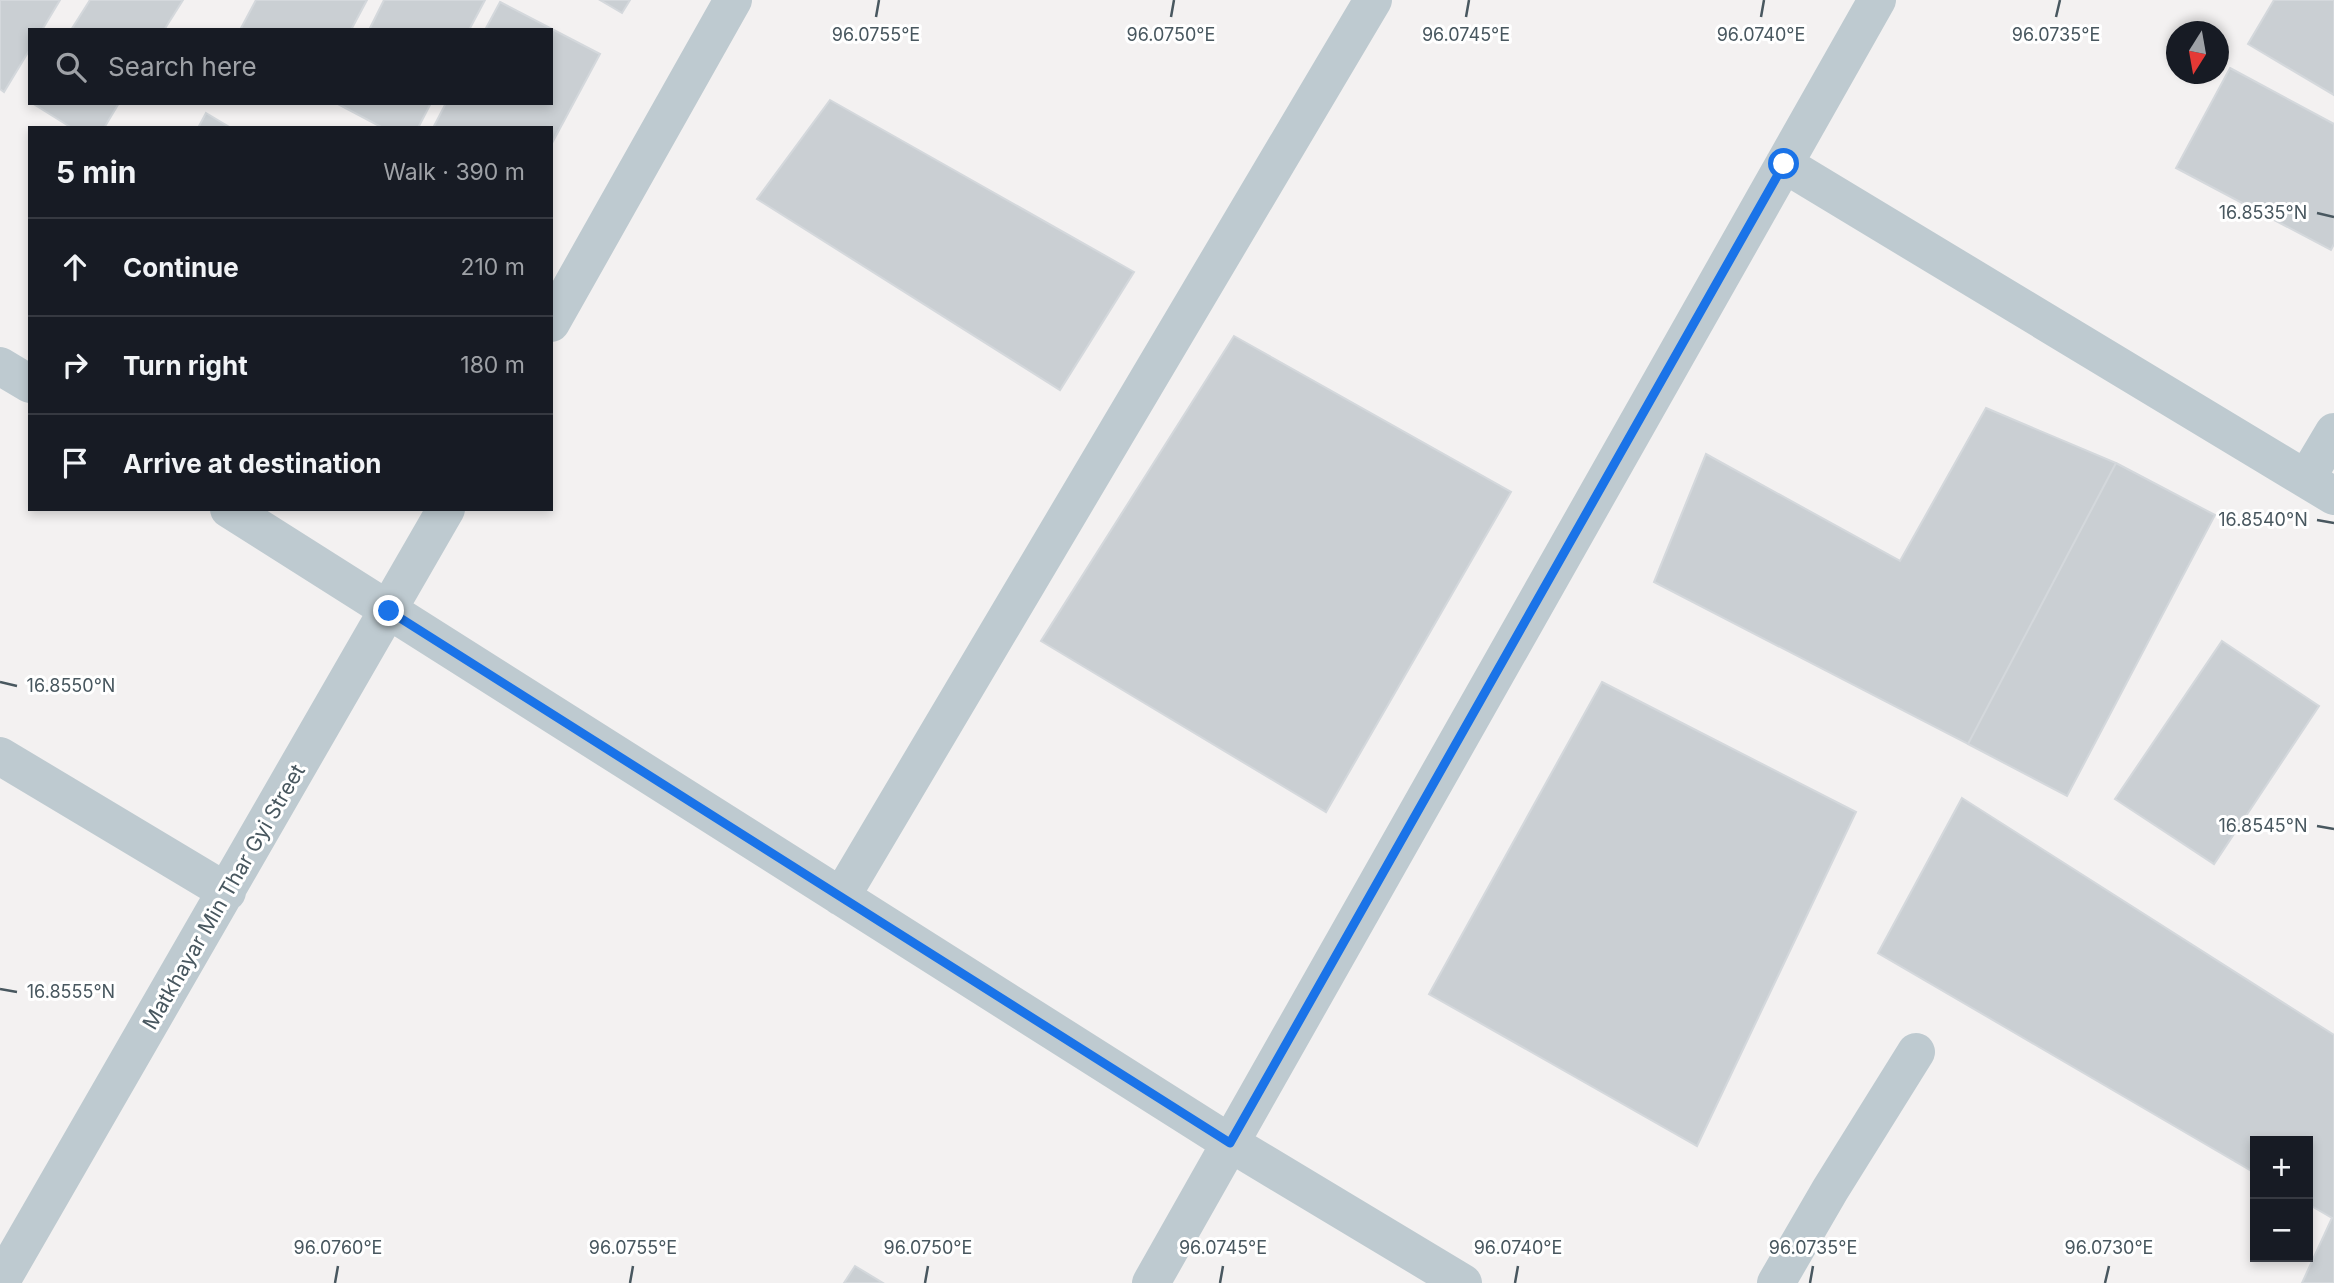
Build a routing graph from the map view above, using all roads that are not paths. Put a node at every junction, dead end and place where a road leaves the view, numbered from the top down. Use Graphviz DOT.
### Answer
graph roads {
  1 [pos="733,0"];
  2 [pos="1373,0"];
  3 [pos="1877,0"];
  4 [pos="1784,164"];
  5 [pos="553,319"];
  6 [pos="0,366"];
  7 [pos="28,383"];
  8 [pos="2334,432"];
  9 [pos="2320,487"];
  10 [pos="232,511"];
  11 [pos="445,511"];
  12 [pos="389,611"];
  13 [pos="0,756"];
  14 [pos="227,892"];
  15 [pos="841,897"];
  16 [pos="1916,1052"];
  17 [pos="1230,1143"];
  18 [pos="0,1283"];
  19 [pos="1151,1283"];
  20 [pos="1464,1283"];
  21 [pos="1776,1283"];
  1 -- 5 [label="street"];
  2 -- 15 [label="street"];
  3 -- 4 [label="street"];
  4 -- 9 [label="street"];
  4 -- 17 [label="street"];
  6 -- 7 [label="street"];
  8 -- 9 [label="street"];
  10 -- 12 [label="street"];
  11 -- 12 [label="street, Matkhayar Min Thar Gyi Street"];
  12 -- 14 [label="street, Matkhayar Min Thar Gyi Street"];
  12 -- 15 [label="street"];
  13 -- 14 [label="street"];
  14 -- 18 [label="street, Matkhayar Min Thar Gyi Street"];
  15 -- 17 [label="street"];
  16 -- 21 [label="street"];
  17 -- 19 [label="street"];
  17 -- 20 [label="street"];
}
